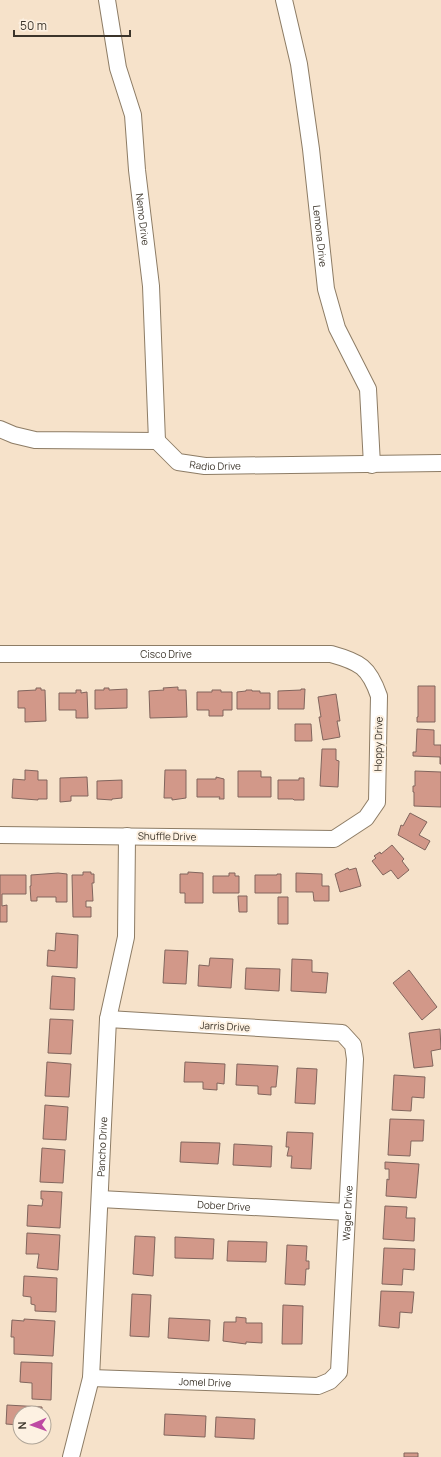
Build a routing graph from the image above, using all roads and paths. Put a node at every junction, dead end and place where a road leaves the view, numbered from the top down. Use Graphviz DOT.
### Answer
graph roads {
  1 [pos="106,0"];
  2 [pos="284,0"];
  3 [pos="0,429"];
  4 [pos="157,442"];
  5 [pos="441,463"];
  6 [pos="372,465"];
  7 [pos="0,654"];
  8 [pos="331,654"];
  9 [pos="0,835"];
  10 [pos="127,836"];
  11 [pos="334,839"];
  12 [pos="108,1018"];
  13 [pos="342,1033"];
  14 [pos="100,1199"];
  15 [pos="347,1212"];
  16 [pos="91,1378"];
  17 [pos="318,1386"];
  18 [pos="71,1457"];
  1 -- 4 [label="street, Nemo Drive"];
  2 -- 6 [label="street, Lemona Drive"];
  3 -- 4 [label="street"];
  4 -- 6 [label="street, Radio Drive"];
  5 -- 6 [label="street, Radio Drive"];
  7 -- 8 [label="street, Cisco Drive"];
  8 -- 11 [label="street, Hoppy Drive"];
  9 -- 10 [label="street, Shuffle Drive"];
  10 -- 11 [label="street, Shuffle Drive"];
  10 -- 12 [label="street, Pancho Drive"];
  12 -- 13 [label="street, Jarris Drive"];
  12 -- 14 [label="street, Pancho Drive"];
  13 -- 15 [label="street, Wager Drive"];
  14 -- 15 [label="street, Dober Drive"];
  14 -- 16 [label="street, Pancho Drive"];
  15 -- 17 [label="street, Wager Drive"];
  16 -- 17 [label="street, Jomel Drive"];
  16 -- 18 [label="street, Pancho Drive"];
}
